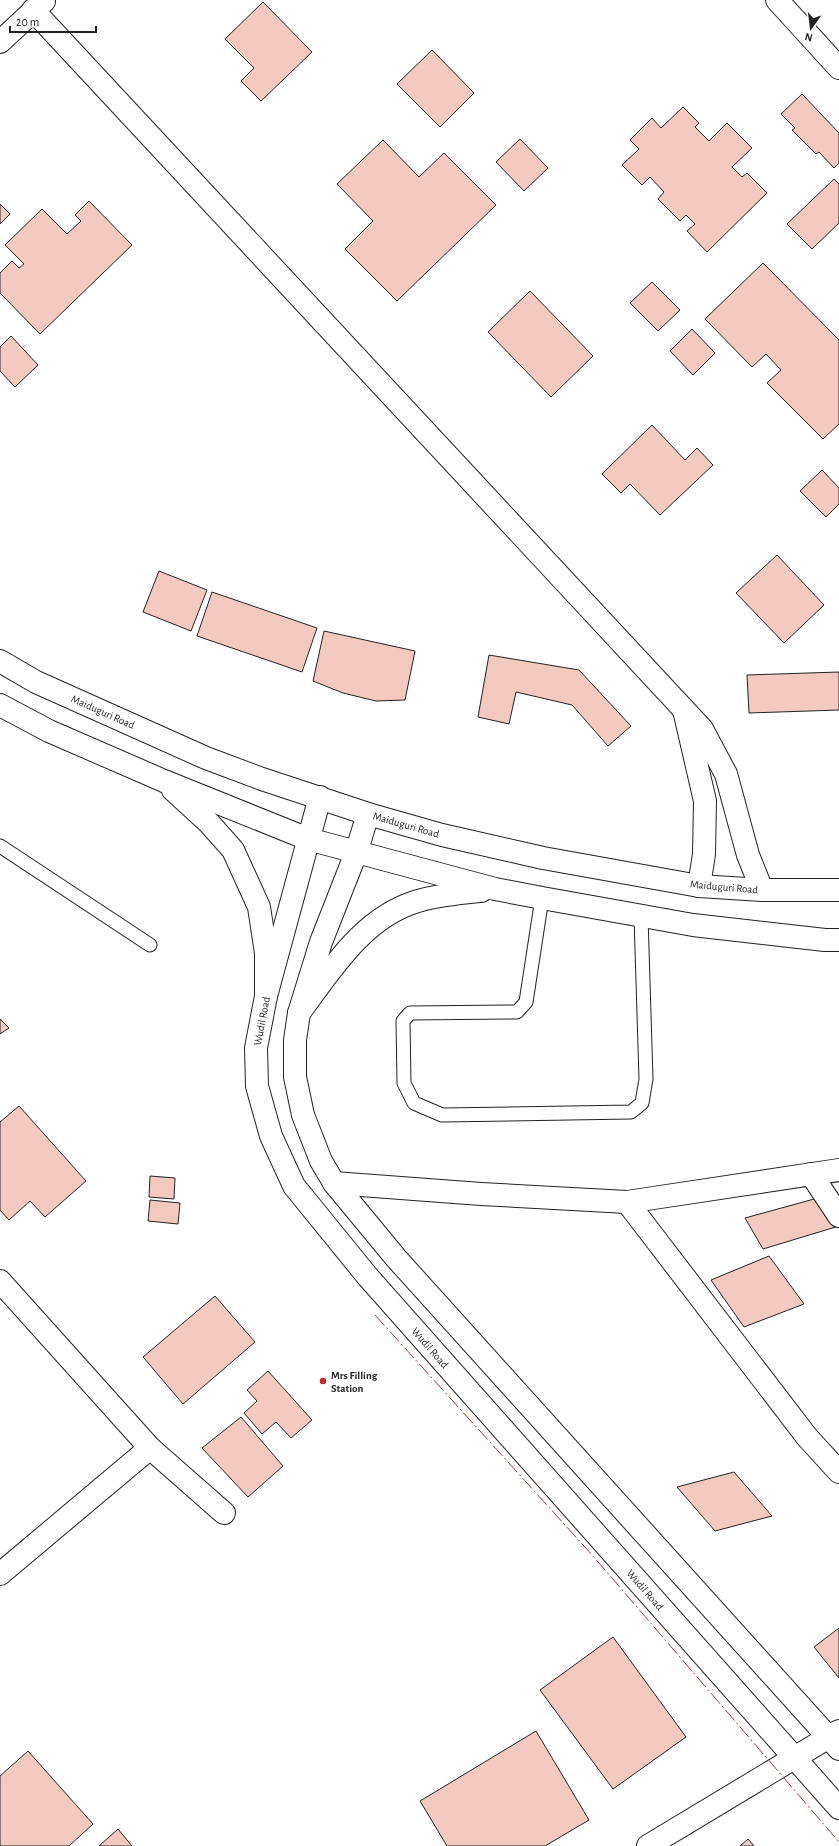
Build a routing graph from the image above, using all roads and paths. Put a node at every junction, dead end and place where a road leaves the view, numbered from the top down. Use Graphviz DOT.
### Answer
graph roads {
  1 [pos="777,0"];
  2 [pos="39,5"];
  3 [pos="0,42"];
  4 [pos="839,68"];
  5 [pos="0,661"];
  6 [pos="0,705"];
  7 [pos="684,709"];
  8 [pos="164,781"];
  9 [pos="320,797"];
  10 [pos="368,814"];
  11 [pos="308,839"];
  12 [pos="0,846"];
  13 [pos="356,853"];
  14 [pos="699,886"];
  15 [pos="495,889"];
  16 [pos="762,890"];
  17 [pos="839,890"];
  18 [pos="542,898"];
  19 [pos="641,916"];
  20 [pos="839,940"];
  21 [pos="150,945"];
  22 [pos="266,996"];
  23 [pos="300,1013"];
  24 [pos="839,1170"];
  25 [pos="811,1174"];
  26 [pos="334,1183"];
  27 [pos="627,1202"];
  28 [pos="839,1216"];
  29 [pos="396,1258"];
  30 [pos="368,1277"];
  31 [pos="0,1281"];
  32 [pos="150,1448"];
  33 [pos="839,1472"];
  34 [pos="224,1513"];
  35 [pos="0,1574"];
  36 [pos="835,1739"];
  37 [pos="794,1759"];
  38 [pos="839,1808"];
  39 [pos="648,1846"];
  1 -- 4 [label="main road"];
  2 -- 3 [label="main road"];
  2 -- 7 [label="main road"];
  5 -- 9 [label="main road, Maiduguri Road"];
  6 -- 8 [label="main road"];
  7 -- 14 [label="main road"];
  7 -- 16 [label="main road"];
  8 -- 11 [label="main road"];
  8 -- 22 [label="main road"];
  9 -- 10 [label="main road, Maiduguri Road"];
  9 -- 11 [label="main road, Wudil Road"];
  10 -- 13 [label="main road"];
  10 -- 14 [label="main road, Maiduguri Road"];
  11 -- 13 [label="main road"];
  11 -- 22 [label="main road, Wudil Road"];
  12 -- 21 [label="lane"];
  13 -- 15 [label="main road"];
  13 -- 23 [label="main road"];
  14 -- 16 [label="main road, Maiduguri Road"];
  15 -- 18 [label="main road"];
  15 -- 23 [label="main road"];
  16 -- 17 [label="main road, Maiduguri Road"];
  18 -- 19 [label="main road"];
  18 -- 19 [label="lane"];
  19 -- 20 [label="main road"];
  22 -- 30 [label="main road, Wudil Road"];
  23 -- 26 [label="main road"];
  24 -- 25 [label="main road"];
  25 -- 27 [label="main road"];
  25 -- 28 [label="main road"];
  26 -- 27 [label="main road"];
  26 -- 29 [label="main road"];
  27 -- 33 [label="main road"];
  29 -- 30 [label="main road"];
  29 -- 36 [label="main road"];
  30 -- 37 [label="main road, Wudil Road"];
  31 -- 32 [label="main road"];
  32 -- 34 [label="main road"];
  32 -- 35 [label="main road"];
  36 -- 37 [label="main road"];
  37 -- 38 [label="main road, Wudil Road"];
  37 -- 39 [label="main road"];
}
